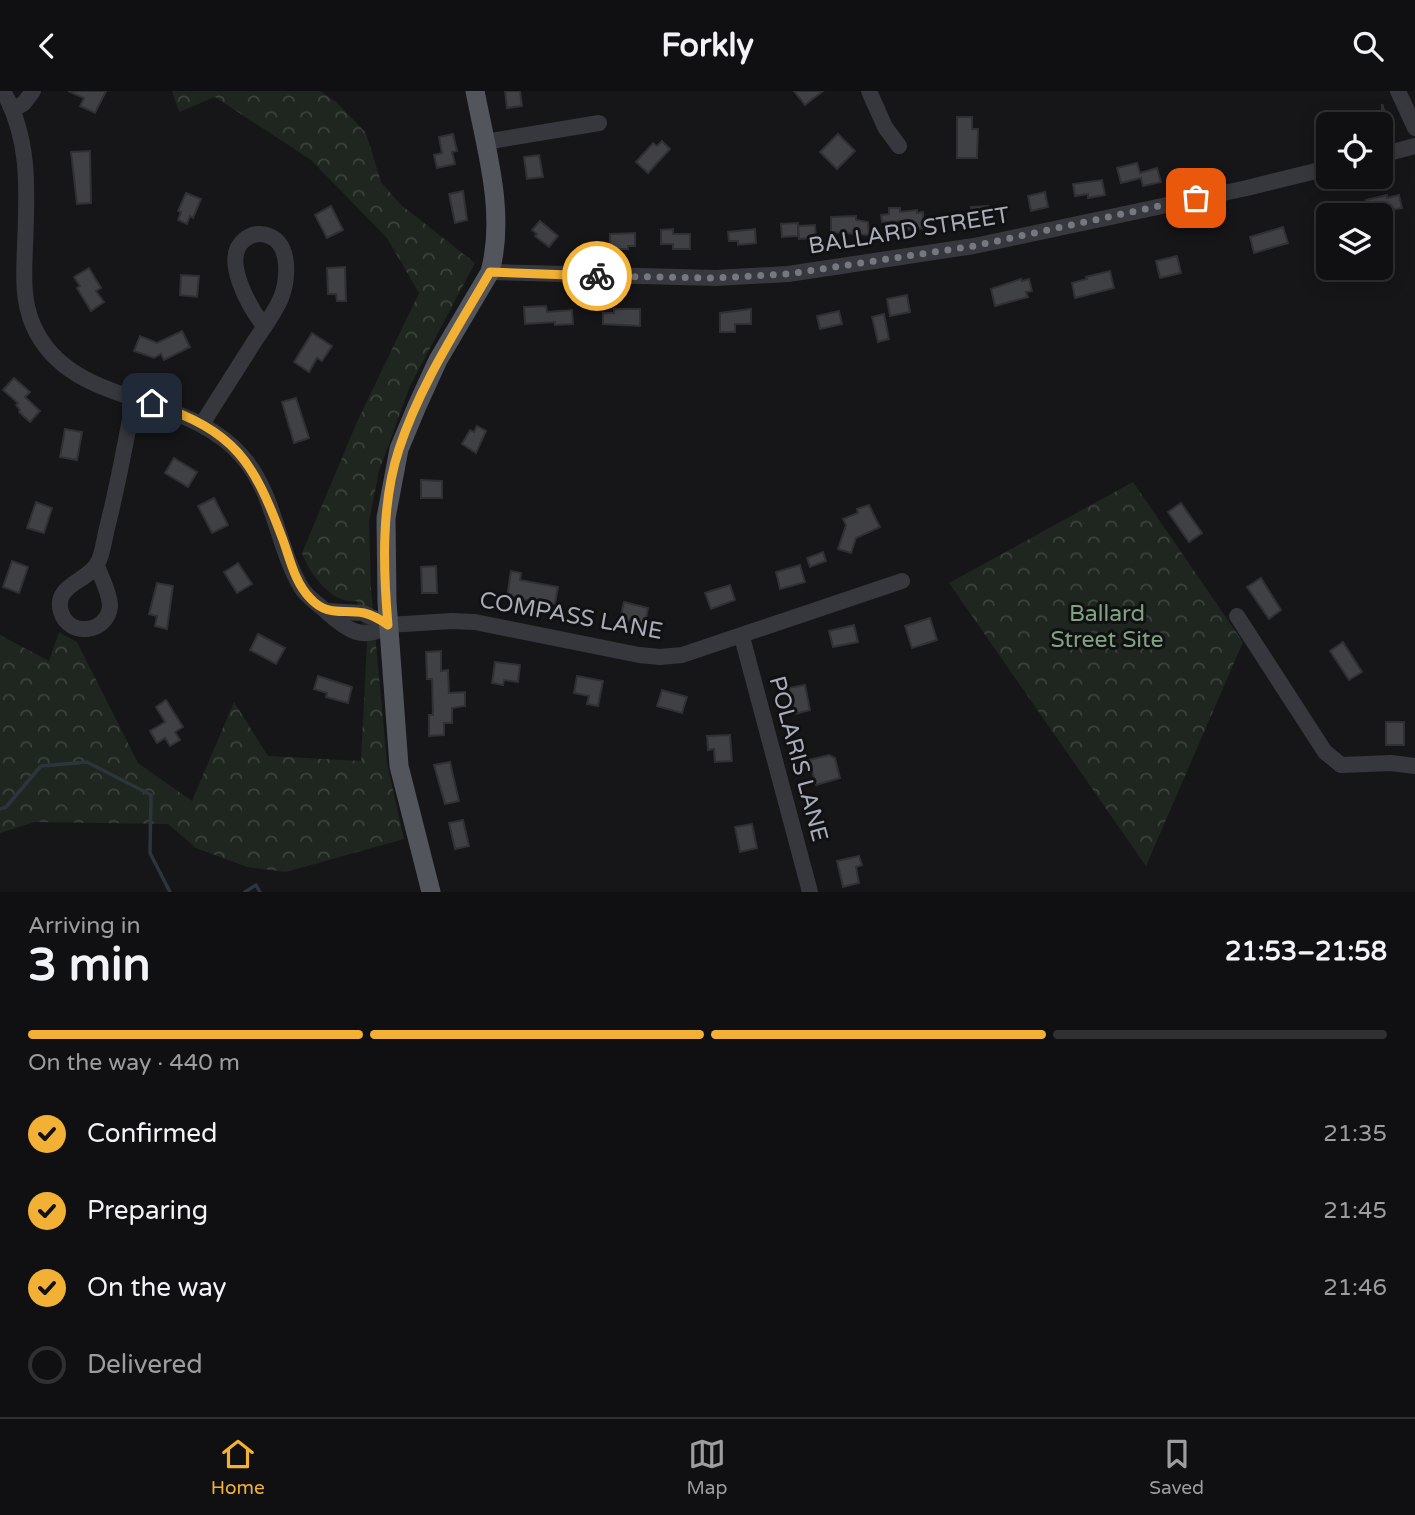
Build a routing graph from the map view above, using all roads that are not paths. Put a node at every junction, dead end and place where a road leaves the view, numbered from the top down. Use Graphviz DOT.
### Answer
graph roads {
  1 [pos="3,91"];
  2 [pos="33,91"];
  3 [pos="475,91"];
  4 [pos="869,91"];
  5 [pos="1398,91"];
  6 [pos="13,110"];
  7 [pos="599,123"];
  8 [pos="1415,128"];
  9 [pos="485,142"];
  10 [pos="899,146"];
  11 [pos="1415,146"];
  12 [pos="1393,152"];
  13 [pos="1316,171"];
  14 [pos="490,272"];
  15 [pos="264,326"];
  16 [pos="134,398"];
  17 [pos="202,424"];
  18 [pos="97,566"];
  19 [pos="902,582"];
  20 [pos="1237,616"];
  21 [pos="388,625"];
  22 [pos="742,637"];
  23 [pos="1415,766"];
  24 [pos="431,892"];
  25 [pos="810,892"];
  1 -- 6 [label="street, COMPASS LANE"];
  2 -- 6 [label="street"];
  3 -- 9 [label="main road"];
  4 -- 10 [label="street"];
  5 -- 8 [label="street"];
  6 -- 16 [label="street, COMPASS LANE"];
  7 -- 9 [label="street"];
  9 -- 14 [label="main road"];
  11 -- 12 [label="street"];
  13 -- 14 [label="street, BALLARD STREET"];
  14 -- 21 [label="main road"];
  15 -- 15 [label="street"];
  15 -- 17 [label="street"];
  16 -- 17 [label="street, COMPASS LANE"];
  16 -- 18 [label="street"];
  17 -- 21 [label="street, COMPASS LANE"];
  19 -- 22 [label="street, COMPASS LANE"];
  20 -- 23 [label="street"];
  21 -- 22 [label="street, COMPASS LANE"];
  21 -- 24 [label="main road"];
  22 -- 25 [label="street, POLARIS LANE"];
}
